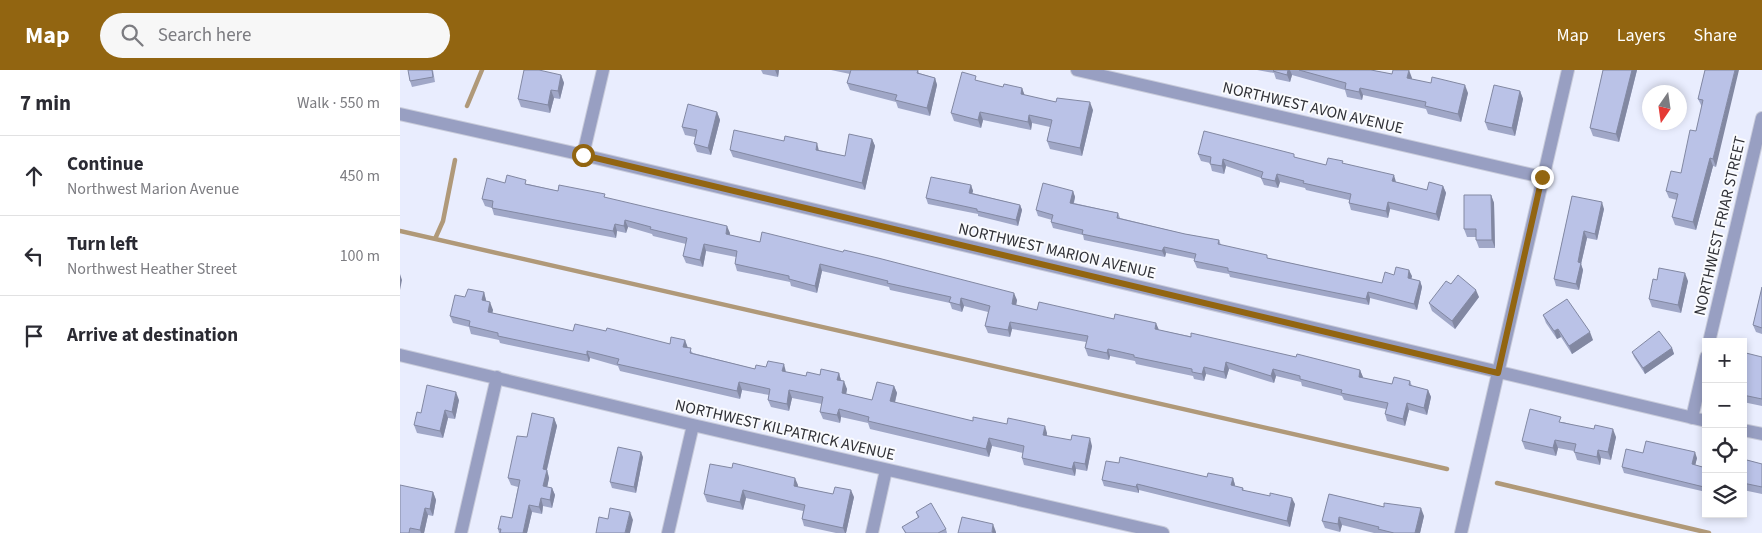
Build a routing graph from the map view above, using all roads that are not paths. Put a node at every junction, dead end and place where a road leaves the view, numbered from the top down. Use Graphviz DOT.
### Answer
graph roads {
  1 [pos="603,70"];
  2 [pos="1077,70"];
  3 [pos="1568,70"];
  4 [pos="400,114"];
  5 [pos="1762,118"];
  6 [pos="583,155"];
  7 [pos="1542,177"];
  8 [pos="1710,338"];
  9 [pos="400,355"];
  10 [pos="1498,373"];
  11 [pos="1702,374"];
  12 [pos="496,377"];
  13 [pos="1692,418"];
  14 [pos="1702,420"];
  15 [pos="693,426"];
  16 [pos="1747,431"];
  17 [pos="1762,434"];
  18 [pos="886,470"];
  19 [pos="460,533"];
  20 [pos="668,533"];
  21 [pos="872,533"];
  22 [pos="1162,533"];
  23 [pos="1461,533"];
  1 -- 6 [label="street"];
  2 -- 7 [label="street, NORTHWEST AVON AVENUE"];
  3 -- 7 [label="street"];
  4 -- 6 [label="street, NORTHWEST MARION AVENUE"];
  5 -- 8 [label="street, NORTHWEST FRIAR STREET"];
  6 -- 10 [label="street, NORTHWEST MARION AVENUE"];
  7 -- 10 [label="street"];
  9 -- 12 [label="street, NORTHWEST KILPATRICK AVENUE"];
  10 -- 13 [label="street, NORTHWEST MARION AVENUE"];
  10 -- 23 [label="street"];
  11 -- 13 [label="street"];
  12 -- 15 [label="street, NORTHWEST KILPATRICK AVENUE"];
  12 -- 19 [label="street"];
  13 -- 14 [label="street, NORTHWEST MARION AVENUE"];
  15 -- 18 [label="street, NORTHWEST KILPATRICK AVENUE"];
  15 -- 20 [label="street"];
  16 -- 17 [label="street"];
  18 -- 21 [label="street"];
  18 -- 22 [label="street, NORTHWEST KILPATRICK AVENUE"];
}
